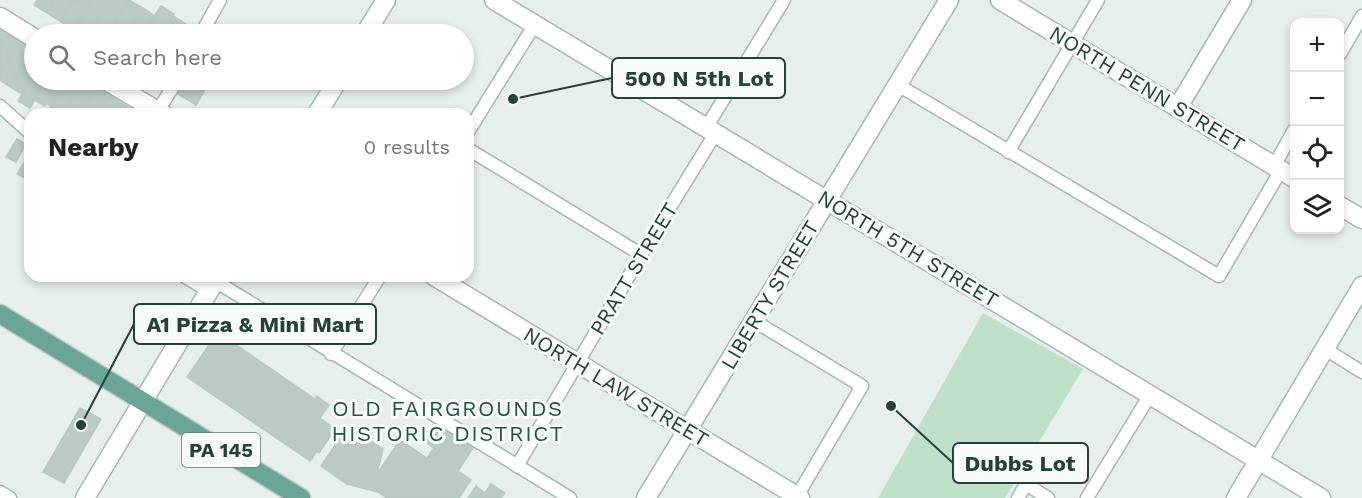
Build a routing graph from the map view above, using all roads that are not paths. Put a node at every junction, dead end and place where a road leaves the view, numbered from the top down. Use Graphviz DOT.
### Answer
graph roads {
  1 [pos="220,0"];
  2 [pos="386,0"];
  3 [pos="494,0"];
  4 [pos="949,0"];
  5 [pos="1000,0"];
  6 [pos="1098,0"];
  7 [pos="1242,0"];
  8 [pos="779,2"];
  9 [pos="1362,16"];
  10 [pos="0,17"];
  11 [pos="207,24"];
  12 [pos="371,24"];
  13 [pos="535,24"];
  14 [pos="24,32"];
  15 [pos="1071,43"];
  16 [pos="1344,47"];
  17 [pos="898,85"];
  18 [pos="121,90"];
  19 [pos="172,90"];
  20 [pos="332,90"];
  21 [pos="0,106"];
  22 [pos="151,108"];
  23 [pos="162,108"];
  24 [pos="321,108"];
  25 [pos="1178,108"];
  26 [pos="474,122"];
  27 [pos="24,128"];
  28 [pos="711,131"];
  29 [pos="1290,145"];
  30 [pos="1008,152"];
  31 [pos="474,153"];
  32 [pos="1283,171"];
  33 [pos="828,200"];
  34 [pos="1344,208"];
  35 [pos="1362,219"];
  36 [pos="642,255"];
  37 [pos="376,282"];
  38 [pos="444,282"];
  39 [pos="214,283"];
  40 [pos="1362,286"];
  41 [pos="0,314"];
  42 [pos="754,321"];
  43 [pos="1324,349"];
  44 [pos="332,354"];
  45 [pos="578,364"];
  46 [pos="1362,372"];
  47 [pos="1150,395"];
  48 [pos="142,401"];
  49 [pos="687,431"];
  50 [pos="1259,460"];
  51 [pos="517,466"];
  52 [pos="0,492"];
  53 [pos="10,498"];
  54 [pos="85,498"];
  55 [pos="301,498"];
  56 [pos="570,498"];
  57 [pos="646,498"];
  58 [pos="798,498"];
  59 [pos="1018,498"];
  60 [pos="1048,498"];
  61 [pos="1087,498"];
  62 [pos="1236,498"];
  63 [pos="1321,498"];
  1 -- 11 [label="lane"];
  2 -- 12 [label="street"];
  3 -- 13 [label="street, NORTH 5TH STREET"];
  4 -- 17 [label="street, LIBERTY STREET"];
  5 -- 15 [label="street, NORTH PENN STREET"];
  6 -- 15 [label="lane"];
  7 -- 25 [label="street"];
  8 -- 28 [label="lane, PRATT STREET"];
  9 -- 16 [label="lane"];
  10 -- 14 [label="street"];
  13 -- 26 [label="lane"];
  13 -- 28 [label="street, NORTH 5TH STREET"];
  15 -- 25 [label="street, NORTH PENN STREET"];
  15 -- 30 [label="lane"];
  17 -- 30 [label="lane"];
  17 -- 33 [label="street, LIBERTY STREET"];
  18 -- 22 [label="street"];
  19 -- 23 [label="lane"];
  20 -- 24 [label="street"];
  21 -- 27 [label="lane"];
  25 -- 32 [label="street, NORTH PENN STREET"];
  28 -- 33 [label="street, NORTH 5TH STREET"];
  28 -- 36 [label="lane, PRATT STREET"];
  29 -- 32 [label="lane"];
  30 -- 32 [label="lane"];
  31 -- 36 [label="lane"];
  33 -- 42 [label="street, LIBERTY STREET"];
  33 -- 47 [label="street, NORTH 5TH STREET"];
  34 -- 35 [label="street"];
  36 -- 45 [label="lane, PRATT STREET"];
  37 -- 44 [label="lane"];
  38 -- 45 [label="street, NORTH LAW STREET"];
  39 -- 44 [label="lane"];
  39 -- 48 [label="street"];
  40 -- 43 [label="street"];
  41 -- 48 [label="main road, PA 145"];
  42 -- 49 [label="street, LIBERTY STREET"];
  42 -- 58 [label="lane"];
  43 -- 46 [label="lane"];
  43 -- 50 [label="street"];
  44 -- 51 [label="lane"];
  45 -- 49 [label="street, NORTH LAW STREET"];
  45 -- 51 [label="lane, PRATT STREET"];
  47 -- 50 [label="street, NORTH 5TH STREET"];
  47 -- 61 [label="lane"];
  48 -- 54 [label="street"];
  48 -- 55 [label="main road, PA 145"];
  49 -- 57 [label="street, LIBERTY STREET"];
  49 -- 58 [label="street, NORTH LAW STREET"];
  50 -- 62 [label="street"];
  50 -- 63 [label="street, NORTH 5TH STREET"];
  51 -- 56 [label="lane"];
  52 -- 53 [label="lane"];
  59 -- 60 [label="lane"];
}
